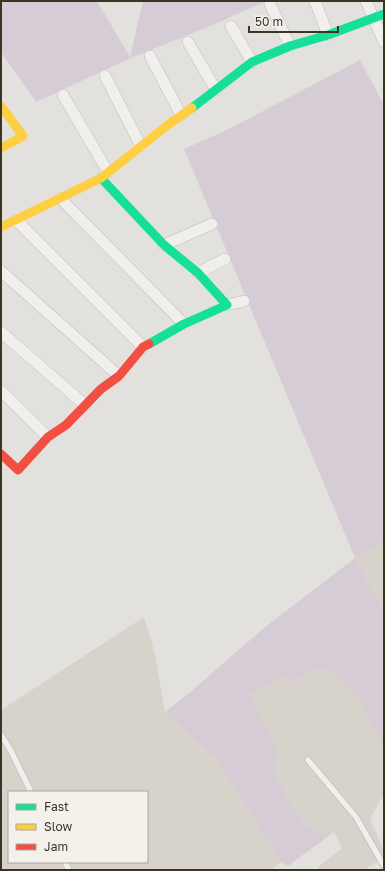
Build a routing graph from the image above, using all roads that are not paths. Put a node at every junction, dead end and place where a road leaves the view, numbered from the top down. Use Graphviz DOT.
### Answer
graph roads {
  1 [pos="315,1"];
  2 [pos="366,1"];
  3 [pos="270,4"];
  4 [pos="379,16"];
  5 [pos="231,26"];
  6 [pos="328,35"];
  7 [pos="188,42"];
  8 [pos="384,42"];
  9 [pos="290,46"];
  10 [pos="150,56"];
  11 [pos="252,62"];
  12 [pos="105,76"];
  13 [pos="216,90"];
  14 [pos="63,94"];
  15 [pos="1,106"];
  16 [pos="181,115"];
  17 [pos="141,146"];
  18 [pos="1,148"];
  19 [pos="104,175"];
  20 [pos="60,198"];
  21 [pos="16,220"];
  22 [pos="212,224"];
  23 [pos="1,227"];
  24 [pos="164,245"];
  25 [pos="225,259"];
  26 [pos="1,271"];
  27 [pos="198,273"];
  28 [pos="244,302"];
  29 [pos="226,305"];
  30 [pos="184,324"];
  31 [pos="1,332"];
  32 [pos="143,347"];
  33 [pos="119,376"];
  34 [pos="1,391"];
  35 [pos="85,405"];
  36 [pos="48,437"];
  37 [pos="1,454"];
  38 [pos="1,735"];
  39 [pos="308,760"];
  40 [pos="31,791"];
  41 [pos="384,866"];
  1 -- 6 [label="street"];
  2 -- 4 [label="street"];
  3 -- 9 [label="street"];
  4 -- 6 [label="street"];
  4 -- 8 [label="street"];
  5 -- 11 [label="street"];
  6 -- 9 [label="street"];
  7 -- 13 [label="street"];
  9 -- 11 [label="street"];
  10 -- 16 [label="street"];
  11 -- 13 [label="street"];
  12 -- 17 [label="street"];
  13 -- 16 [label="street"];
  14 -- 19 [label="street"];
  15 -- 18 [label="street"];
  16 -- 17 [label="street"];
  17 -- 19 [label="street"];
  19 -- 20 [label="street"];
  19 -- 24 [label="street"];
  20 -- 21 [label="street"];
  20 -- 30 [label="street"];
  21 -- 23 [label="street"];
  21 -- 32 [label="street"];
  22 -- 24 [label="street"];
  24 -- 27 [label="street"];
  25 -- 27 [label="street"];
  26 -- 33 [label="street"];
  27 -- 29 [label="street"];
  28 -- 29 [label="street"];
  29 -- 30 [label="street"];
  30 -- 32 [label="street"];
  31 -- 35 [label="street"];
  32 -- 33 [label="street"];
  33 -- 35 [label="street"];
  34 -- 36 [label="street"];
  35 -- 36 [label="street"];
  36 -- 37 [label="street"];
  38 -- 40 [label="lane"];
  39 -- 41 [label="lane"];
}
